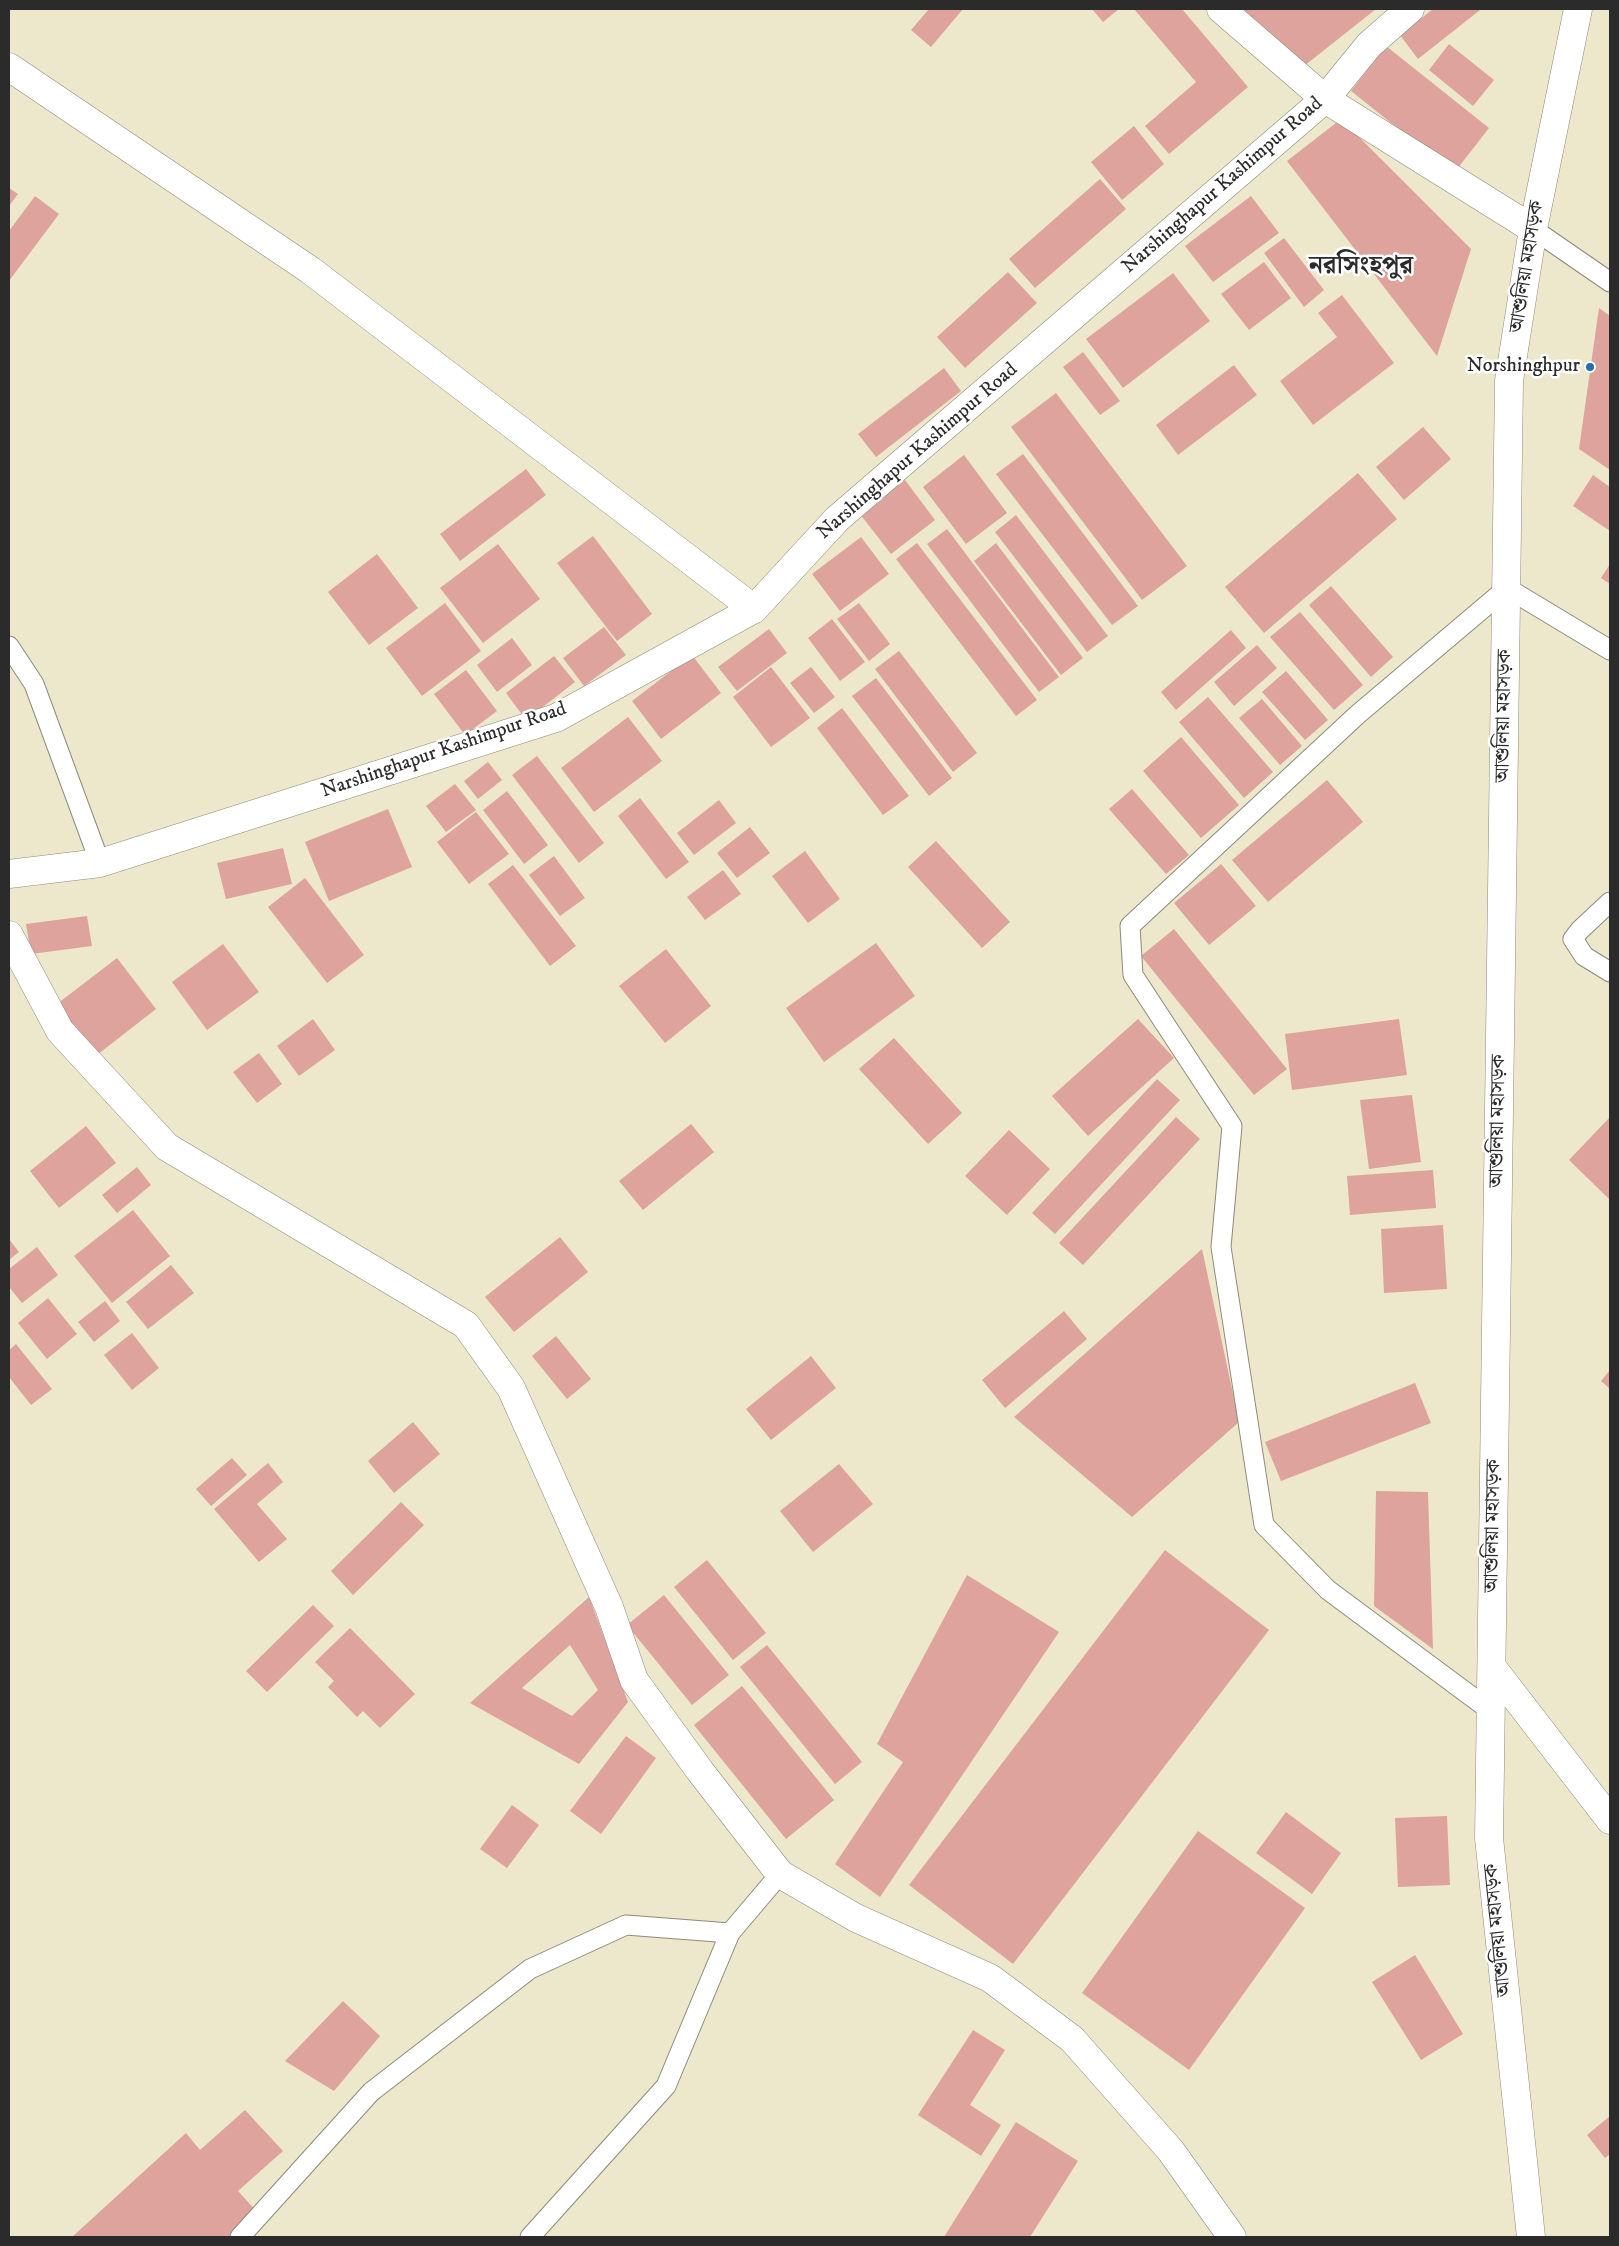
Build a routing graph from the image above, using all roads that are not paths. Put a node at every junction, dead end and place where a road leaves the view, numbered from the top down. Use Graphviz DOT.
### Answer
graph roads {
  1 [pos="1221,9"];
  2 [pos="1410,9"];
  3 [pos="1578,9"];
  4 [pos="9,67"];
  5 [pos="1325,99"];
  6 [pos="1533,229"];
  7 [pos="1610,282"];
  8 [pos="1507,588"];
  9 [pos="754,609"];
  10 [pos="9,646"];
  11 [pos="1610,650"];
  12 [pos="100,863"];
  13 [pos="9,874"];
  14 [pos="1610,902"];
  15 [pos="9,935"];
  16 [pos="1610,972"];
  17 [pos="1492,1667"];
  18 [pos="1491,1711"];
  19 [pos="1610,1820"];
  20 [pos="780,1874"];
  21 [pos="730,1933"];
  22 [pos="240,2237"];
  23 [pos="530,2237"];
  24 [pos="1232,2237"];
  25 [pos="1531,2237"];
  1 -- 5 [label="main road"];
  2 -- 5 [label="main road, Narshinghapur Kashimpur Road"];
  3 -- 6 [label="main road, আশুলিয়া মহাসড়ক"];
  4 -- 9 [label="main road"];
  5 -- 6 [label="main road"];
  5 -- 9 [label="main road, Narshinghapur Kashimpur Road"];
  6 -- 7 [label="lane"];
  6 -- 8 [label="main road, আশুলিয়া মহাসড়ক"];
  8 -- 11 [label="lane"];
  8 -- 17 [label="main road, আশুলিয়া মহাসড়ক"];
  8 -- 18 [label="lane"];
  9 -- 12 [label="main road, Narshinghapur Kashimpur Road"];
  10 -- 12 [label="lane"];
  12 -- 13 [label="main road, Narshinghapur Kashimpur Road"];
  14 -- 16 [label="lane"];
  15 -- 20 [label="main road"];
  17 -- 18 [label="main road, আশুলিয়া মহাসড়ক"];
  17 -- 19 [label="main road"];
  18 -- 25 [label="main road, আশুলিয়া মহাসড়ক"];
  20 -- 21 [label="lane"];
  20 -- 24 [label="main road"];
  21 -- 22 [label="lane"];
  21 -- 23 [label="lane"];
}
